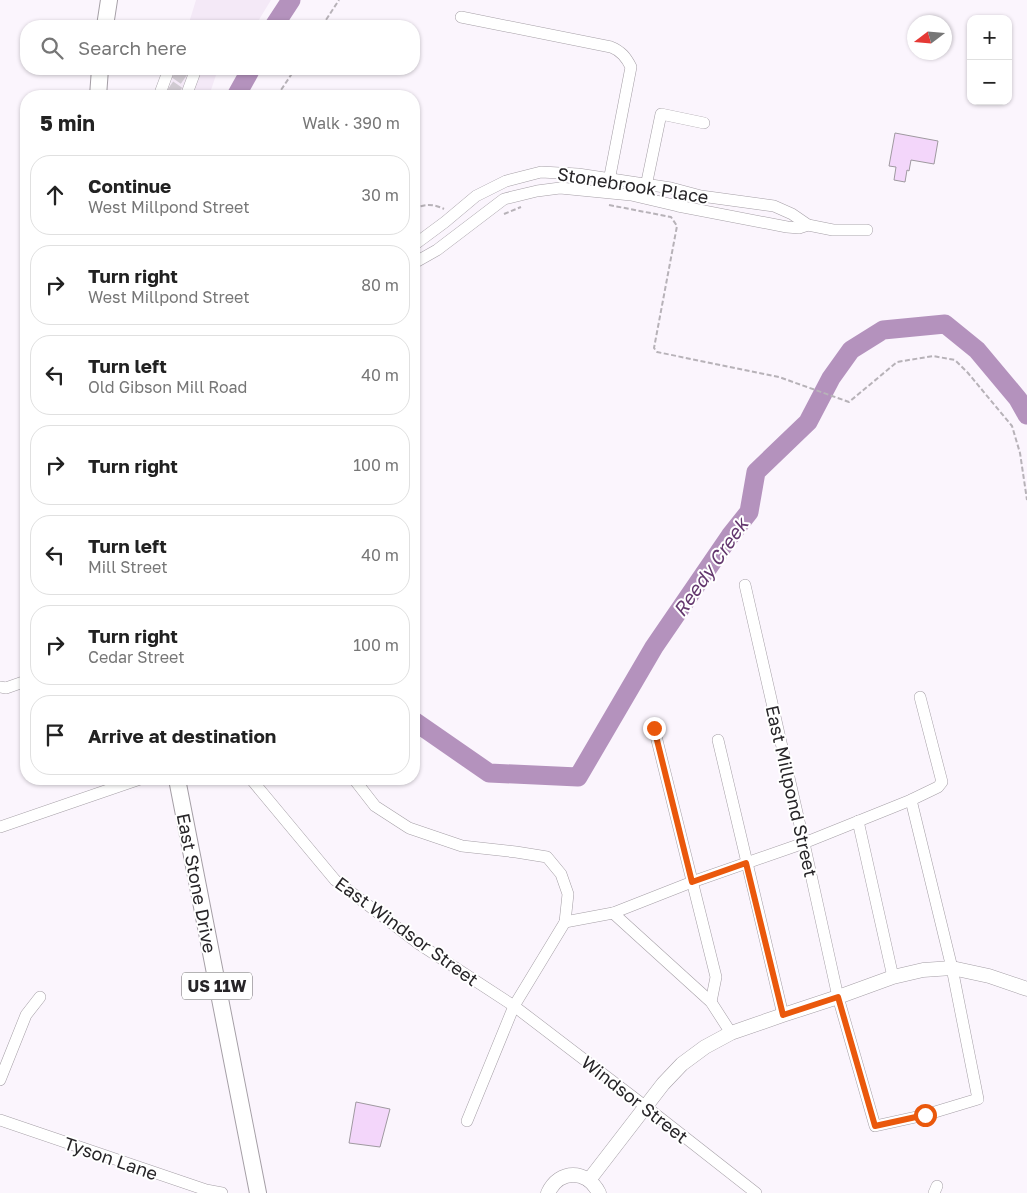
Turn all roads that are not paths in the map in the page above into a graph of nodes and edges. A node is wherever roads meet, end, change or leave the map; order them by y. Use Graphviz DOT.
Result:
graph roads {
  1 [pos="109,0"];
  2 [pos="462,17"];
  3 [pos="106,20"];
  4 [pos="100,75"];
  5 [pos="170,75"];
  6 [pos="192,75"];
  7 [pos="98,90"];
  8 [pos="163,90"];
  9 [pos="185,90"];
  10 [pos="704,123"];
  11 [pos="610,179"];
  12 [pos="646,184"];
  13 [pos="607,192"];
  14 [pos="644,198"];
  15 [pos="808,225"];
  16 [pos="867,230"];
  17 [pos="420,240"];
  18 [pos="420,260"];
  19 [pos="745,586"];
  20 [pos="20,683"];
  21 [pos="0,687"];
  22 [pos="920,697"];
  23 [pos="654,728"];
  24 [pos="718,740"];
  25 [pos="122,785"];
  26 [pos="178,785"];
  27 [pos="256,785"];
  28 [pos="359,785"];
  29 [pos="911,800"];
  30 [pos="858,821"];
  31 [pos="0,827"];
  32 [pos="804,843"];
  33 [pos="746,863"];
  34 [pos="692,882"];
  35 [pos="613,913"];
  36 [pos="565,922"];
  37 [pos="952,968"];
  38 [pos="893,977"];
  39 [pos="1027,989"];
  40 [pos="40,997"];
  41 [pos="838,997"];
  42 [pos="711,1002"];
  43 [pos="514,1006"];
  44 [pos="783,1015"];
  45 [pos="731,1034"];
  46 [pos="0,1080"];
  47 [pos="645,1106"];
  48 [pos="0,1120"];
  49 [pos="467,1121"];
  50 [pos="589,1180"];
  51 [pos="222,1193"];
  52 [pos="258,1193"];
  53 [pos="548,1193"];
  54 [pos="599,1193"];
  55 [pos="756,1193"];
  1 -- 3 [label="highway"];
  2 -- 11 [label="street"];
  4 -- 7 [label="highway"];
  5 -- 8 [label="street"];
  6 -- 9 [label="street"];
  10 -- 12 [label="street"];
  11 -- 12 [label="street, Stonebrook Place"];
  11 -- 13 [label="street"];
  11 -- 17 [label="street, Stonebrook Place"];
  12 -- 14 [label="street"];
  12 -- 15 [label="street, Stonebrook Place"];
  13 -- 14 [label="street, Stonebrook Place"];
  13 -- 18 [label="street, Stonebrook Place"];
  14 -- 15 [label="street, Stonebrook Place"];
  15 -- 16 [label="street, Stonebrook Place"];
  19 -- 32 [label="street, East Millpond Street"];
  20 -- 21 [label="street"];
  22 -- 29 [label="street"];
  23 -- 34 [label="street"];
  24 -- 33 [label="street"];
  25 -- 31 [label="street"];
  26 -- 52 [label="highway, East Stone Drive / US 11W"];
  27 -- 43 [label="street, East Windsor Street"];
  28 -- 36 [label="street"];
  29 -- 30 [label="street"];
  29 -- 37 [label="street"];
  30 -- 32 [label="street"];
  30 -- 38 [label="street"];
  32 -- 33 [label="street"];
  32 -- 41 [label="street, East Millpond Street"];
  33 -- 34 [label="street"];
  33 -- 44 [label="street"];
  34 -- 35 [label="street"];
  34 -- 42 [label="street"];
  35 -- 36 [label="street"];
  35 -- 42 [label="street"];
  36 -- 43 [label="street"];
  37 -- 38 [label="main road"];
  37 -- 39 [label="main road"];
  37 -- 41 [label="street, East Millpond Street"];
  38 -- 41 [label="main road"];
  40 -- 46 [label="street"];
  41 -- 44 [label="main road"];
  42 -- 45 [label="street"];
  43 -- 47 [label="street, Windsor Street"];
  43 -- 49 [label="street"];
  44 -- 45 [label="main road"];
  45 -- 47 [label="main road"];
  47 -- 50 [label="main road"];
  47 -- 55 [label="street, Windsor Street"];
  48 -- 51 [label="street, Tyson Lane"];
  50 -- 53 [label="main road"];
  50 -- 54 [label="main road"];
}
